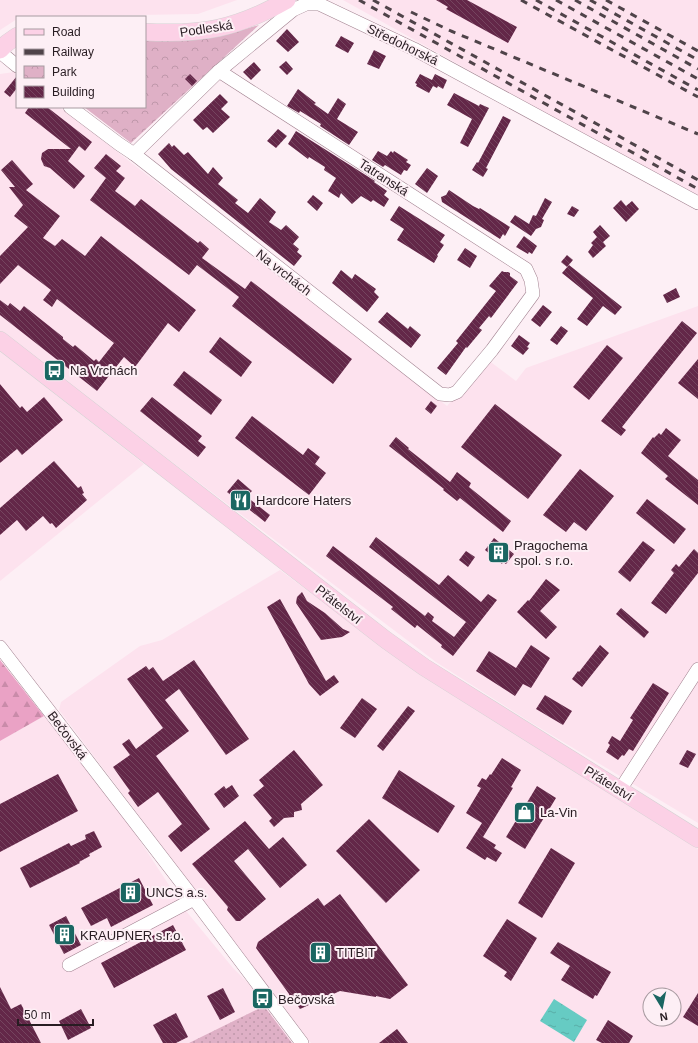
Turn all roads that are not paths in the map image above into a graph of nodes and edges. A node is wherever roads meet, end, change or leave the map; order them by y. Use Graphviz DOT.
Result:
graph roads {
  1 [pos="287,0"];
  2 [pos="146,32"];
  3 [pos="16,37"];
  4 [pos="0,51"];
  5 [pos="16,65"];
  6 [pos="219,71"];
  7 [pos="71,108"];
  8 [pos="134,154"];
  9 [pos="698,203"];
  10 [pos="532,294"];
  11 [pos="0,340"];
  12 [pos="0,647"];
  13 [pos="698,669"];
  14 [pos="620,790"];
  15 [pos="698,839"];
  16 [pos="194,899"];
  17 [pos="69,965"];
  18 [pos="302,1043"];
  1 -- 2 [label="main road, Podleská"];
  3 -- 4 [label="main road"];
  4 -- 5 [label="street"];
  6 -- 8 [label="street, Středohorská"];
  6 -- 9 [label="street, Středohorská"];
  6 -- 10 [label="street, Tatranská"];
  7 -- 8 [label="street, Na vrchách"];
  8 -- 10 [label="street, Na vrchách"];
  11 -- 14 [label="main road, Přátelství"];
  12 -- 16 [label="street, Bečovská"];
  13 -- 14 [label="street"];
  14 -- 15 [label="main road, Přátelství"];
  16 -- 17 [label="street"];
  16 -- 18 [label="street, Bečovská"];
}
